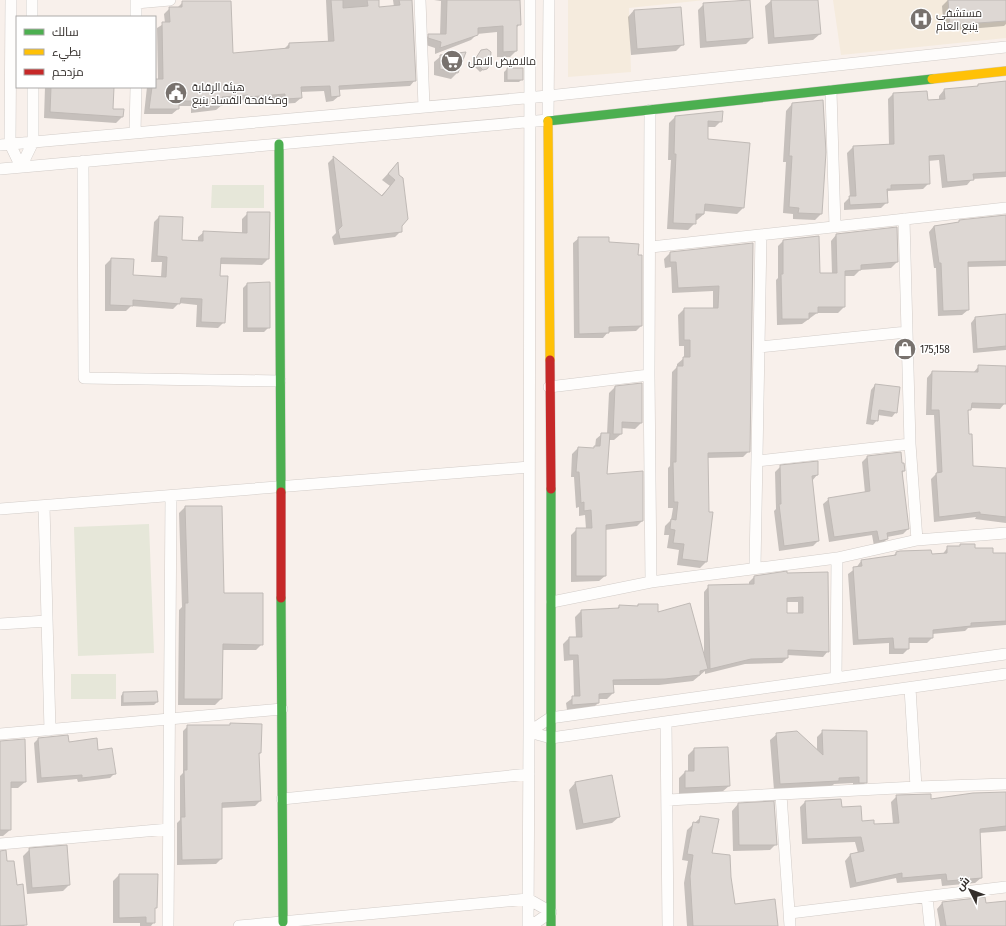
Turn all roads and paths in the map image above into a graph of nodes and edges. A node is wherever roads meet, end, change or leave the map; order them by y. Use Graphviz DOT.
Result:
graph roads {
  1 [pos="10,0"];
  2 [pos="32,0"];
  3 [pos="170,0"];
  4 [pos="420,0"];
  5 [pos="530,0"];
  6 [pos="549,0"];
  7 [pos="136,1"];
  8 [pos="32,16"];
  9 [pos="136,16"];
  10 [pos="5,17"];
  11 [pos="1006,47"];
  12 [pos="1006,71"];
  13 [pos="33,88"];
  14 [pos="136,88"];
  15 [pos="831,91"];
  16 [pos="548,96"];
  17 [pos="530,98"];
  18 [pos="424,107"];
  19 [pos="650,110"];
  20 [pos="548,120"];
  21 [pos="530,122"];
  22 [pos="135,133"];
  23 [pos="33,142"];
  24 [pos="279,144"];
  25 [pos="5,145"];
  26 [pos="83,161"];
  27 [pos="21,167"];
  28 [pos="0,169"];
  29 [pos="1006,208"];
  30 [pos="904,219"];
  31 [pos="835,227"];
  32 [pos="761,235"];
  33 [pos="651,247"];
  34 [pos="907,332"];
  35 [pos="759,347"];
  36 [pos="649,375"];
  37 [pos="280,381"];
  38 [pos="549,387"];
  39 [pos="910,444"];
  40 [pos="757,461"];
  41 [pos="529,467"];
  42 [pos="281,487"];
  43 [pos="171,496"];
  44 [pos="44,506"];
  45 [pos="0,510"];
  46 [pos="1006,533"];
  47 [pos="917,540"];
  48 [pos="837,558"];
  49 [pos="755,567"];
  50 [pos="651,582"];
  51 [pos="552,602"];
  52 [pos="47,621"];
  53 [pos="0,624"];
  54 [pos="1006,654"];
  55 [pos="1006,674"];
  56 [pos="836,678"];
  57 [pos="910,688"];
  58 [pos="282,709"];
  59 [pos="550,718"];
  60 [pos="169,719"];
  61 [pos="666,722"];
  62 [pos="50,730"];
  63 [pos="529,732"];
  64 [pos="0,734"];
  65 [pos="551,738"];
  66 [pos="529,774"];
  67 [pos="1006,784"];
  68 [pos="916,786"];
  69 [pos="781,795"];
  70 [pos="282,799"];
  71 [pos="668,800"];
  72 [pos="169,829"];
  73 [pos="0,844"];
  74 [pos="1006,887"];
  75 [pos="927,897"];
  76 [pos="528,899"];
  77 [pos="551,912"];
  78 [pos="790,913"];
  79 [pos="283,922"];
  80 [pos="168,926"];
  81 [pos="239,926"];
  82 [pos="529,926"];
  83 [pos="551,926"];
  84 [pos="668,926"];
  85 [pos="790,926"];
  86 [pos="930,926"];
  1 -- 10 [label="street"];
  2 -- 8 [label="street"];
  3 -- 7 [label="street"];
  4 -- 18 [label="street"];
  5 -- 17 [label="street"];
  6 -- 16 [label="street"];
  7 -- 9 [label="street"];
  10 -- 25 [label="street"];
  11 -- 16 [label="street"];
  12 -- 15 [label="street"];
  13 -- 23 [label="street"];
  14 -- 22 [label="street"];
  15 -- 19 [label="street"];
  15 -- 31 [label="street"];
  16 -- 17 [label="street"];
  16 -- 20 [label="street"];
  17 -- 18 [label="street"];
  17 -- 21 [label="street"];
  18 -- 22 [label="street"];
  19 -- 20 [label="street"];
  19 -- 33 [label="street"];
  20 -- 21 [label="street"];
  20 -- 38 [label="street"];
  21 -- 24 [label="street"];
  21 -- 41 [label="street"];
  22 -- 23 [label="street"];
  23 -- 25 [label="street"];
  23 -- 27 [label="street"];
  24 -- 26 [label="street"];
  24 -- 37 [label="street"];
  25 -- 27 [label="street"];
  26 -- 27 [label="street"];
  26 -- 37 [label="street"];
  27 -- 28 [label="street"];
  29 -- 30 [label="street"];
  30 -- 31 [label="street"];
  30 -- 34 [label="street"];
  31 -- 32 [label="street"];
  32 -- 33 [label="street"];
  32 -- 35 [label="street"];
  33 -- 36 [label="street"];
  34 -- 35 [label="street"];
  34 -- 39 [label="street"];
  35 -- 40 [label="street"];
  36 -- 38 [label="street"];
  36 -- 50 [label="street"];
  37 -- 42 [label="street"];
  38 -- 51 [label="street"];
  39 -- 40 [label="street"];
  39 -- 47 [label="street"];
  40 -- 49 [label="street"];
  41 -- 42 [label="street"];
  41 -- 63 [label="street"];
  42 -- 43 [label="street"];
  42 -- 58 [label="street"];
  43 -- 44 [label="street"];
  43 -- 60 [label="street"];
  44 -- 45 [label="street"];
  44 -- 52 [label="street"];
  46 -- 47 [label="street"];
  47 -- 48 [label="street"];
  48 -- 49 [label="street"];
  48 -- 56 [label="street"];
  49 -- 50 [label="street"];
  50 -- 51 [label="street"];
  51 -- 59 [label="street"];
  52 -- 53 [label="street"];
  52 -- 62 [label="street"];
  54 -- 56 [label="street"];
  55 -- 57 [label="street"];
  56 -- 59 [label="street"];
  57 -- 61 [label="street"];
  57 -- 68 [label="street"];
  58 -- 60 [label="street"];
  58 -- 70 [label="street"];
  59 -- 63 [label="street"];
  59 -- 65 [label="street"];
  60 -- 62 [label="street"];
  60 -- 72 [label="street"];
  61 -- 65 [label="street"];
  61 -- 71 [label="street"];
  62 -- 64 [label="street"];
  63 -- 65 [label="street"];
  63 -- 66 [label="street"];
  65 -- 77 [label="street"];
  66 -- 70 [label="street"];
  66 -- 76 [label="street"];
  67 -- 68 [label="street"];
  68 -- 69 [label="street"];
  69 -- 71 [label="street"];
  69 -- 78 [label="street"];
  70 -- 79 [label="street"];
  71 -- 84 [label="street"];
  72 -- 73 [label="street"];
  72 -- 80 [label="street"];
  74 -- 75 [label="street"];
  75 -- 78 [label="street"];
  75 -- 86 [label="street"];
  76 -- 77 [label="street"];
  76 -- 79 [label="street"];
  76 -- 82 [label="street"];
  77 -- 82 [label="street"];
  77 -- 83 [label="street"];
  78 -- 85 [label="street"];
  79 -- 81 [label="street"];
}
